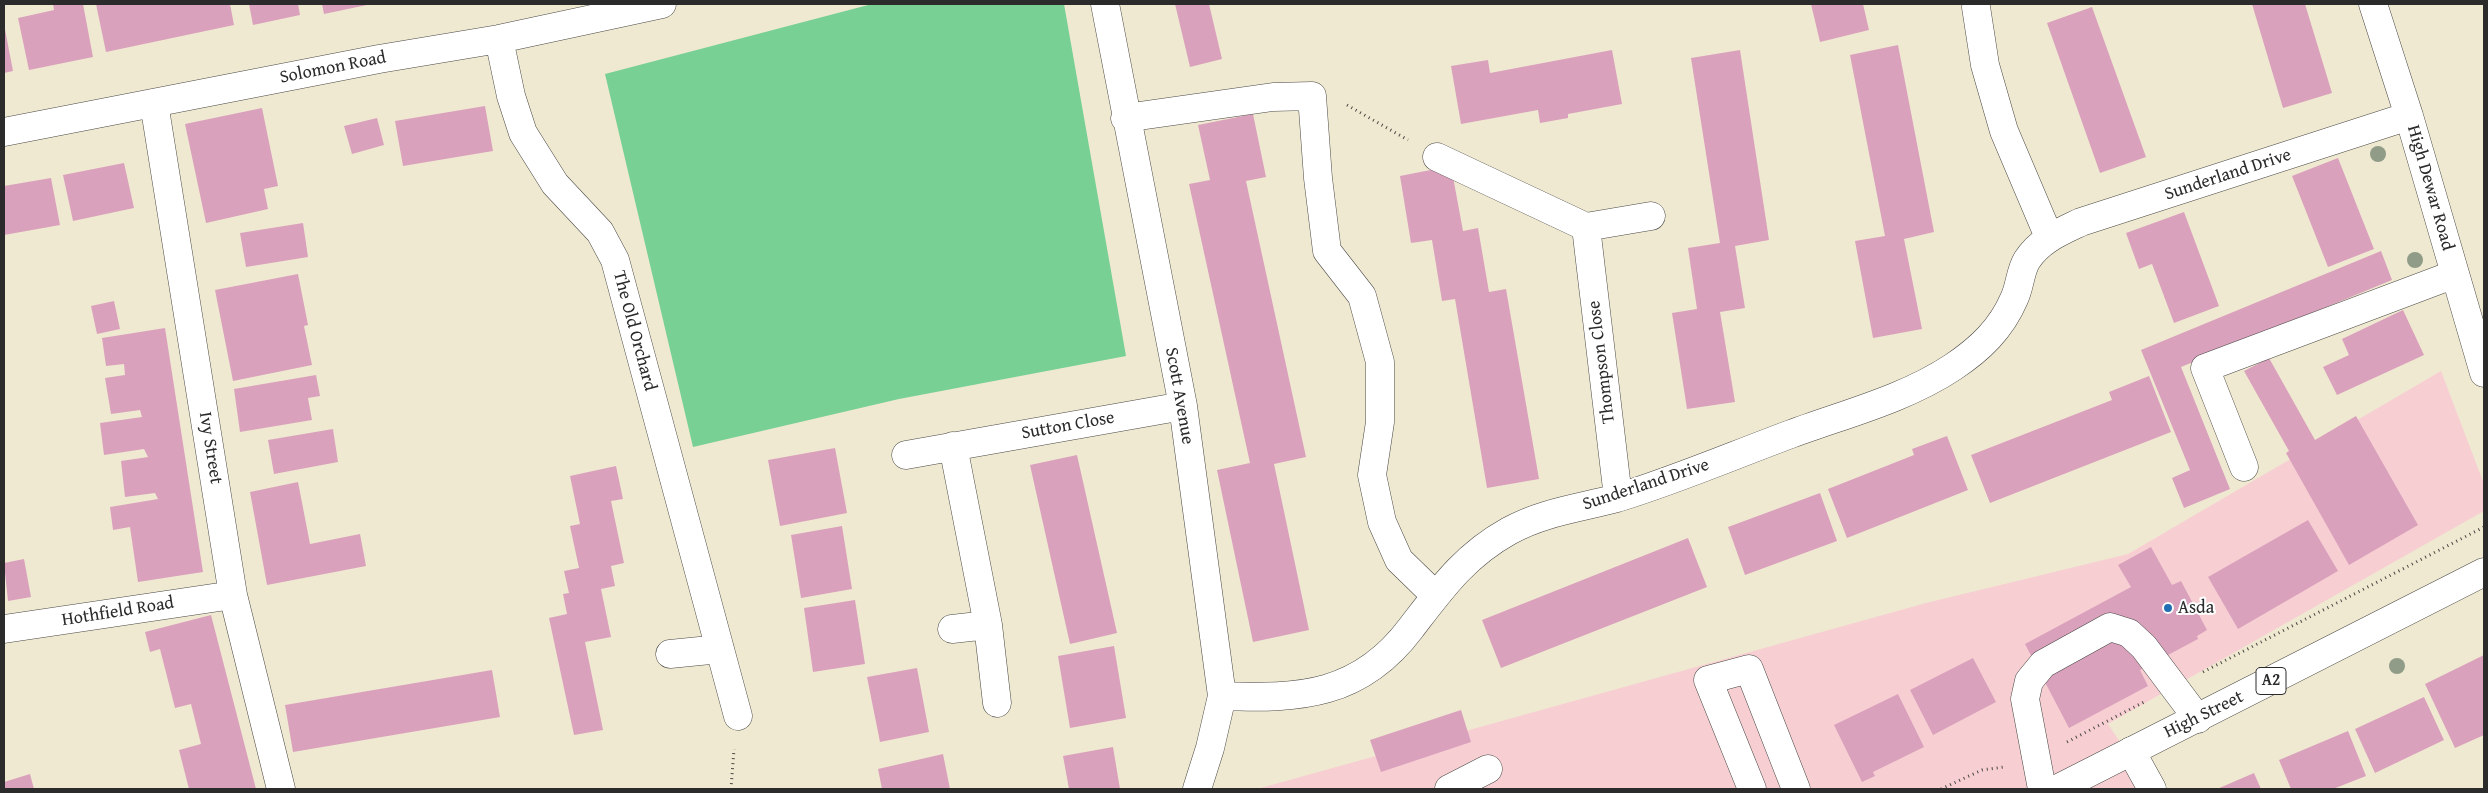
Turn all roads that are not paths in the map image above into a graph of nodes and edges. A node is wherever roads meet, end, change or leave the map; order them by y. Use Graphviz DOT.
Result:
graph roads {
  1 [pos="662,4"];
  2 [pos="1105,4"];
  3 [pos="2373,4"];
  4 [pos="1976,7"];
  5 [pos="499,39"];
  6 [pos="154,103"];
  7 [pos="2410,116"];
  8 [pos="1125,118"];
  9 [pos="4,132"];
  10 [pos="1437,157"];
  11 [pos="1651,216"];
  12 [pos="1586,227"];
  13 [pos="2049,237"];
  14 [pos="2455,274"];
  15 [pos="2484,373"];
  16 [pos="1183,406"];
  17 [pos="953,446"];
  18 [pos="906,455"];
  19 [pos="2244,467"];
  20 [pos="1618,497"];
  21 [pos="2484,572"];
  22 [pos="233,595"];
  23 [pos="1435,595"];
  24 [pos="988,624"];
  25 [pos="4,629"];
  26 [pos="952,629"];
  27 [pos="720,648"];
  28 [pos="670,654"];
  29 [pos="1222,696"];
  30 [pos="997,703"];
  31 [pos="738,716"];
  32 [pos="2198,719"];
  33 [pos="2131,751"];
  34 [pos="1488,769"];
  35 [pos="281,789"];
  36 [pos="1197,789"];
  37 [pos="1449,789"];
  38 [pos="1752,789"];
  39 [pos="1796,789"];
  40 [pos="2042,789"];
  41 [pos="2057,789"];
  42 [pos="2152,789"];
  1 -- 5 [label="street, Solomon Road"];
  2 -- 8 [label="street, Scott Avenue"];
  3 -- 7 [label="street, High Dewar Road"];
  4 -- 13 [label="street"];
  5 -- 6 [label="street, Solomon Road"];
  5 -- 27 [label="street, The Old Orchard"];
  6 -- 9 [label="street, Solomon Road"];
  6 -- 22 [label="street, Ivy Street"];
  7 -- 13 [label="street, Sunderland Drive"];
  7 -- 14 [label="street, High Dewar Road"];
  8 -- 16 [label="street, Scott Avenue"];
  8 -- 23 [label="street"];
  10 -- 12 [label="street"];
  11 -- 12 [label="street"];
  12 -- 20 [label="street, Thompson Close"];
  13 -- 20 [label="street, Sunderland Drive"];
  14 -- 15 [label="street, High Dewar Road"];
  14 -- 19 [label="street"];
  16 -- 17 [label="street, Sutton Close"];
  16 -- 29 [label="street, Scott Avenue"];
  17 -- 18 [label="street, Sutton Close"];
  17 -- 24 [label="street"];
  20 -- 23 [label="street, Sunderland Drive"];
  21 -- 32 [label="street, High Street / A2"];
  22 -- 25 [label="street, Hothfield Road"];
  22 -- 35 [label="street, Ivy Street"];
  23 -- 29 [label="street, Sunderland Drive"];
  24 -- 26 [label="street"];
  24 -- 30 [label="street"];
  27 -- 28 [label="street"];
  27 -- 31 [label="street, The Old Orchard"];
  29 -- 36 [label="street, Scott Avenue"];
  32 -- 33 [label="street, High Street / A2"];
  32 -- 40 [label="street"];
  33 -- 41 [label="street, High Street / A2"];
  33 -- 42 [label="street"];
  34 -- 37 [label="street"];
  38 -- 39 [label="street"];
}
